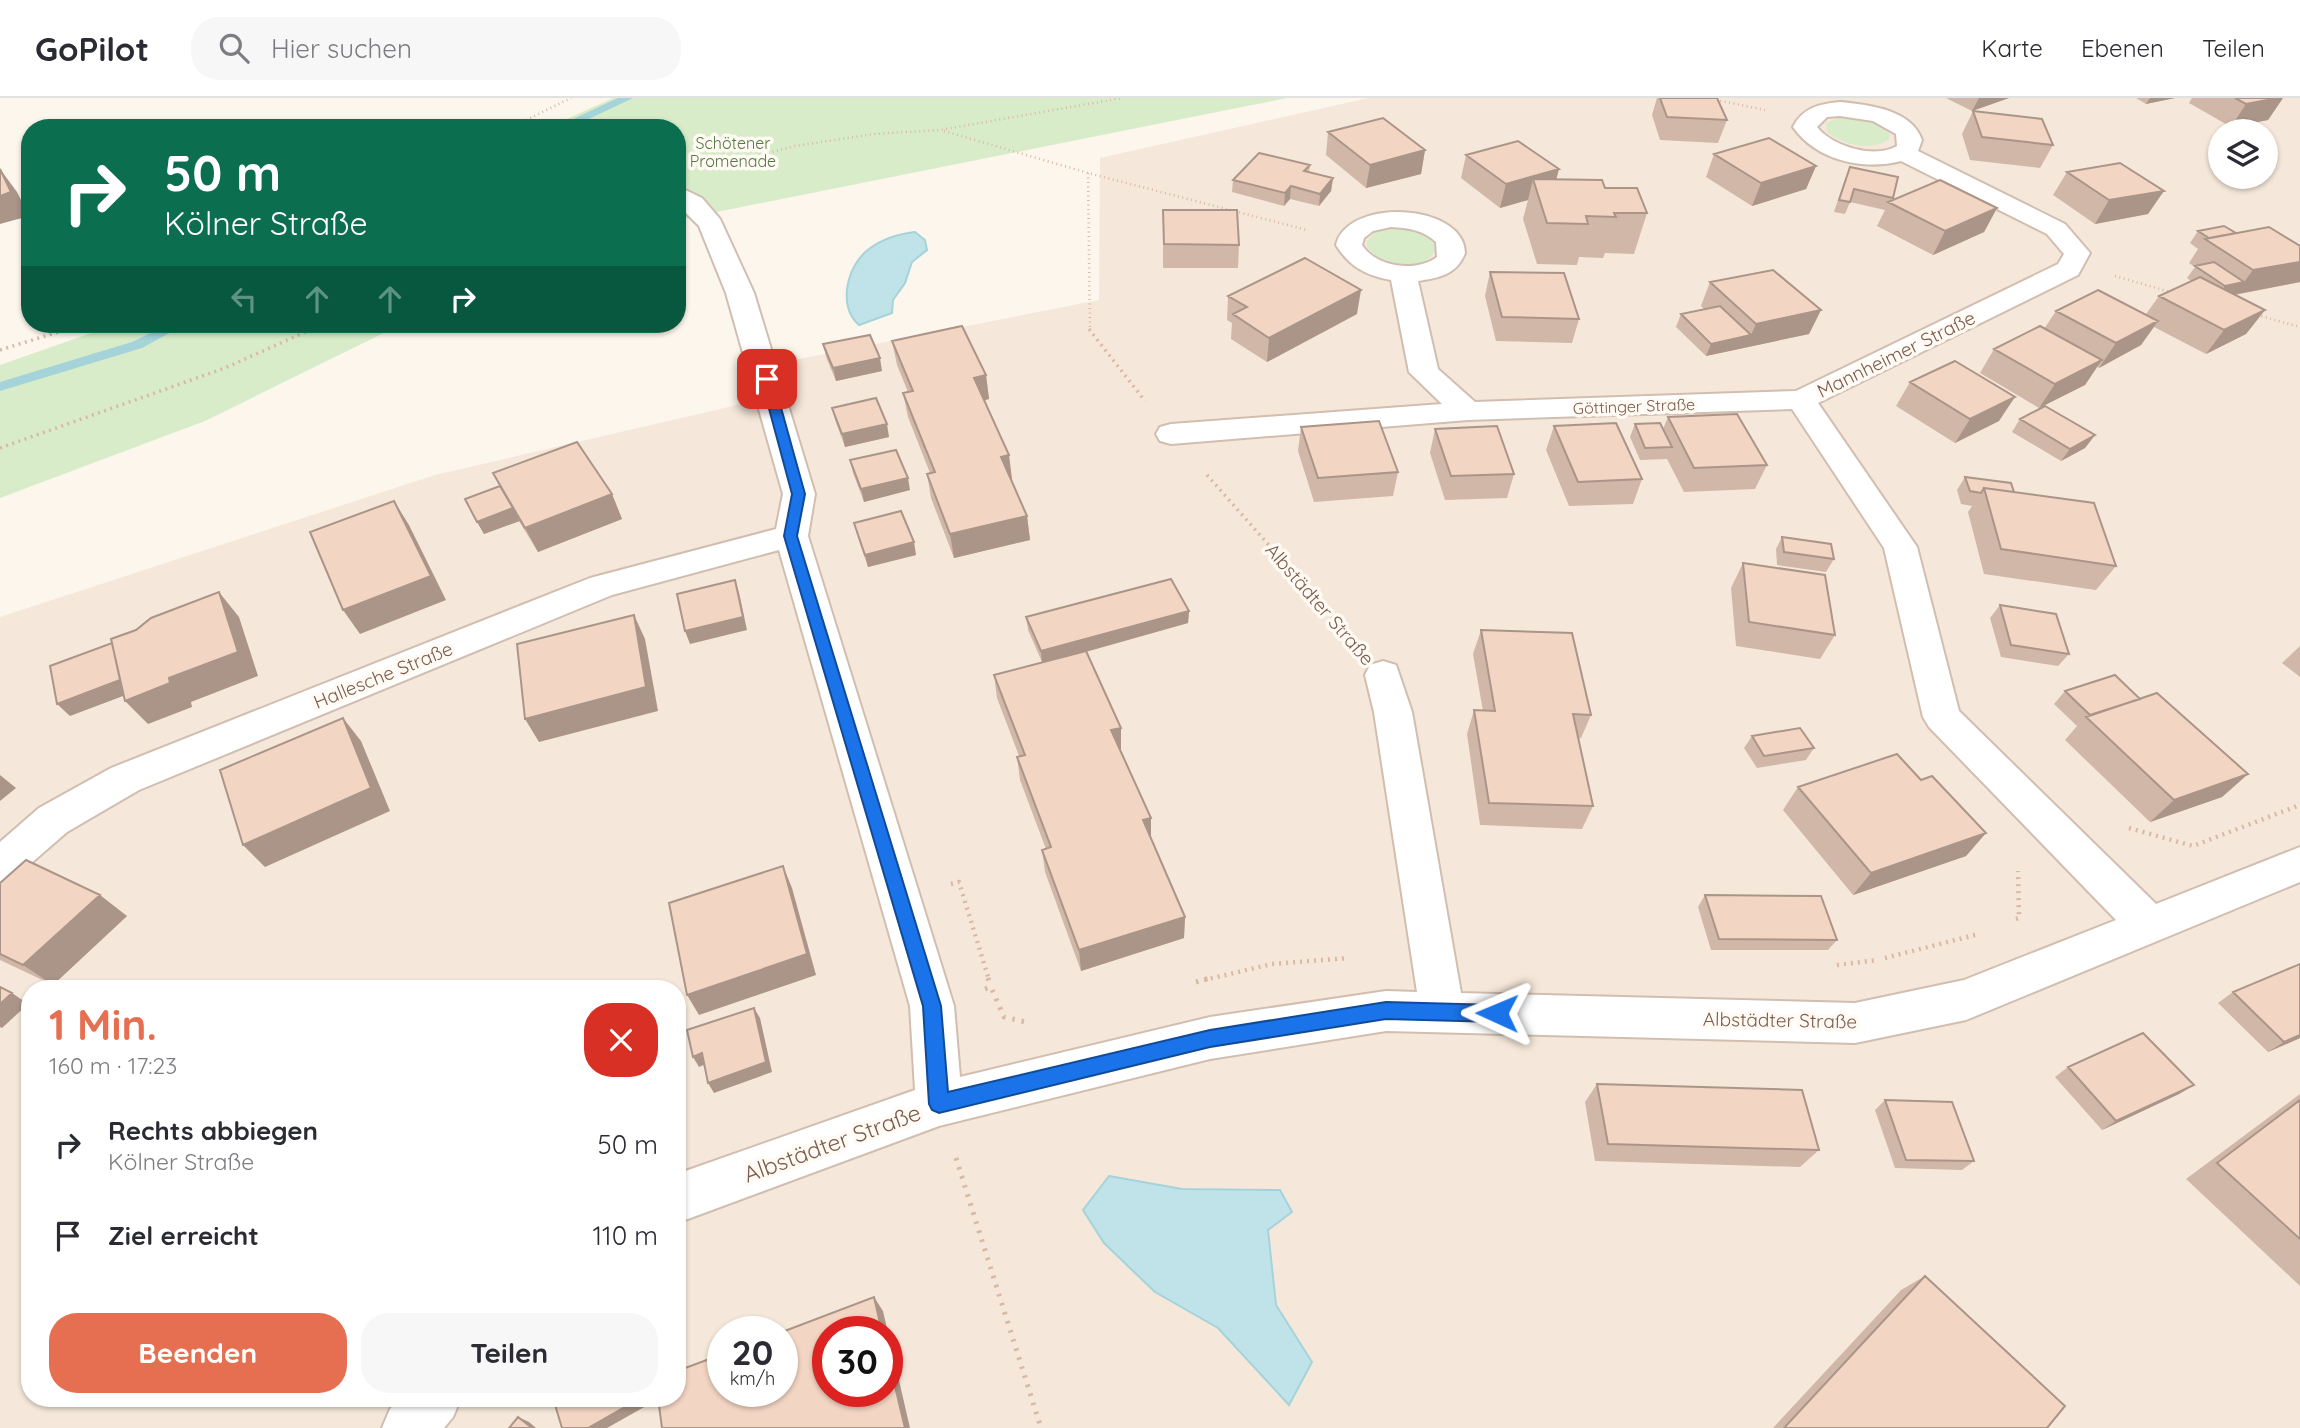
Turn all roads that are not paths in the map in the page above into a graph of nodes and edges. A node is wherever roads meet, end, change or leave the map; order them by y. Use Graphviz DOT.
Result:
graph roads {
  1 [pos="1903,153"];
  2 [pos="686,199"];
  3 [pos="1403,275"];
  4 [pos="1801,400"];
  5 [pos="1468,411"];
  6 [pos="1171,434"];
  7 [pos="791,536"];
  8 [pos="1383,675"];
  9 [pos="2300,864"];
  10 [pos="0,866"];
  11 [pos="2148,924"];
  12 [pos="1442,1012"];
  13 [pos="939,1104"];
  14 [pos="686,1196"];
  15 [pos="427,1407"];
  16 [pos="410,1428"];
  1 -- 1 [label="street"];
  1 -- 4 [label="street, Mannheimer Straße"];
  2 -- 7 [label="street"];
  3 -- 3 [label="street"];
  3 -- 5 [label="street"];
  4 -- 5 [label="street, Göttinger Straße"];
  4 -- 11 [label="street, Mannheimer Straße"];
  5 -- 6 [label="street, Göttinger Straße"];
  7 -- 10 [label="street, Hallesche Straße"];
  7 -- 13 [label="street"];
  8 -- 12 [label="street, Albstädter Straße"];
  9 -- 11 [label="street, Albstädter Straße"];
  11 -- 12 [label="street, Albstädter Straße"];
  12 -- 13 [label="street, Albstädter Straße"];
  13 -- 14 [label="street, Albstädter Straße"];
  15 -- 16 [label="street"];
}
